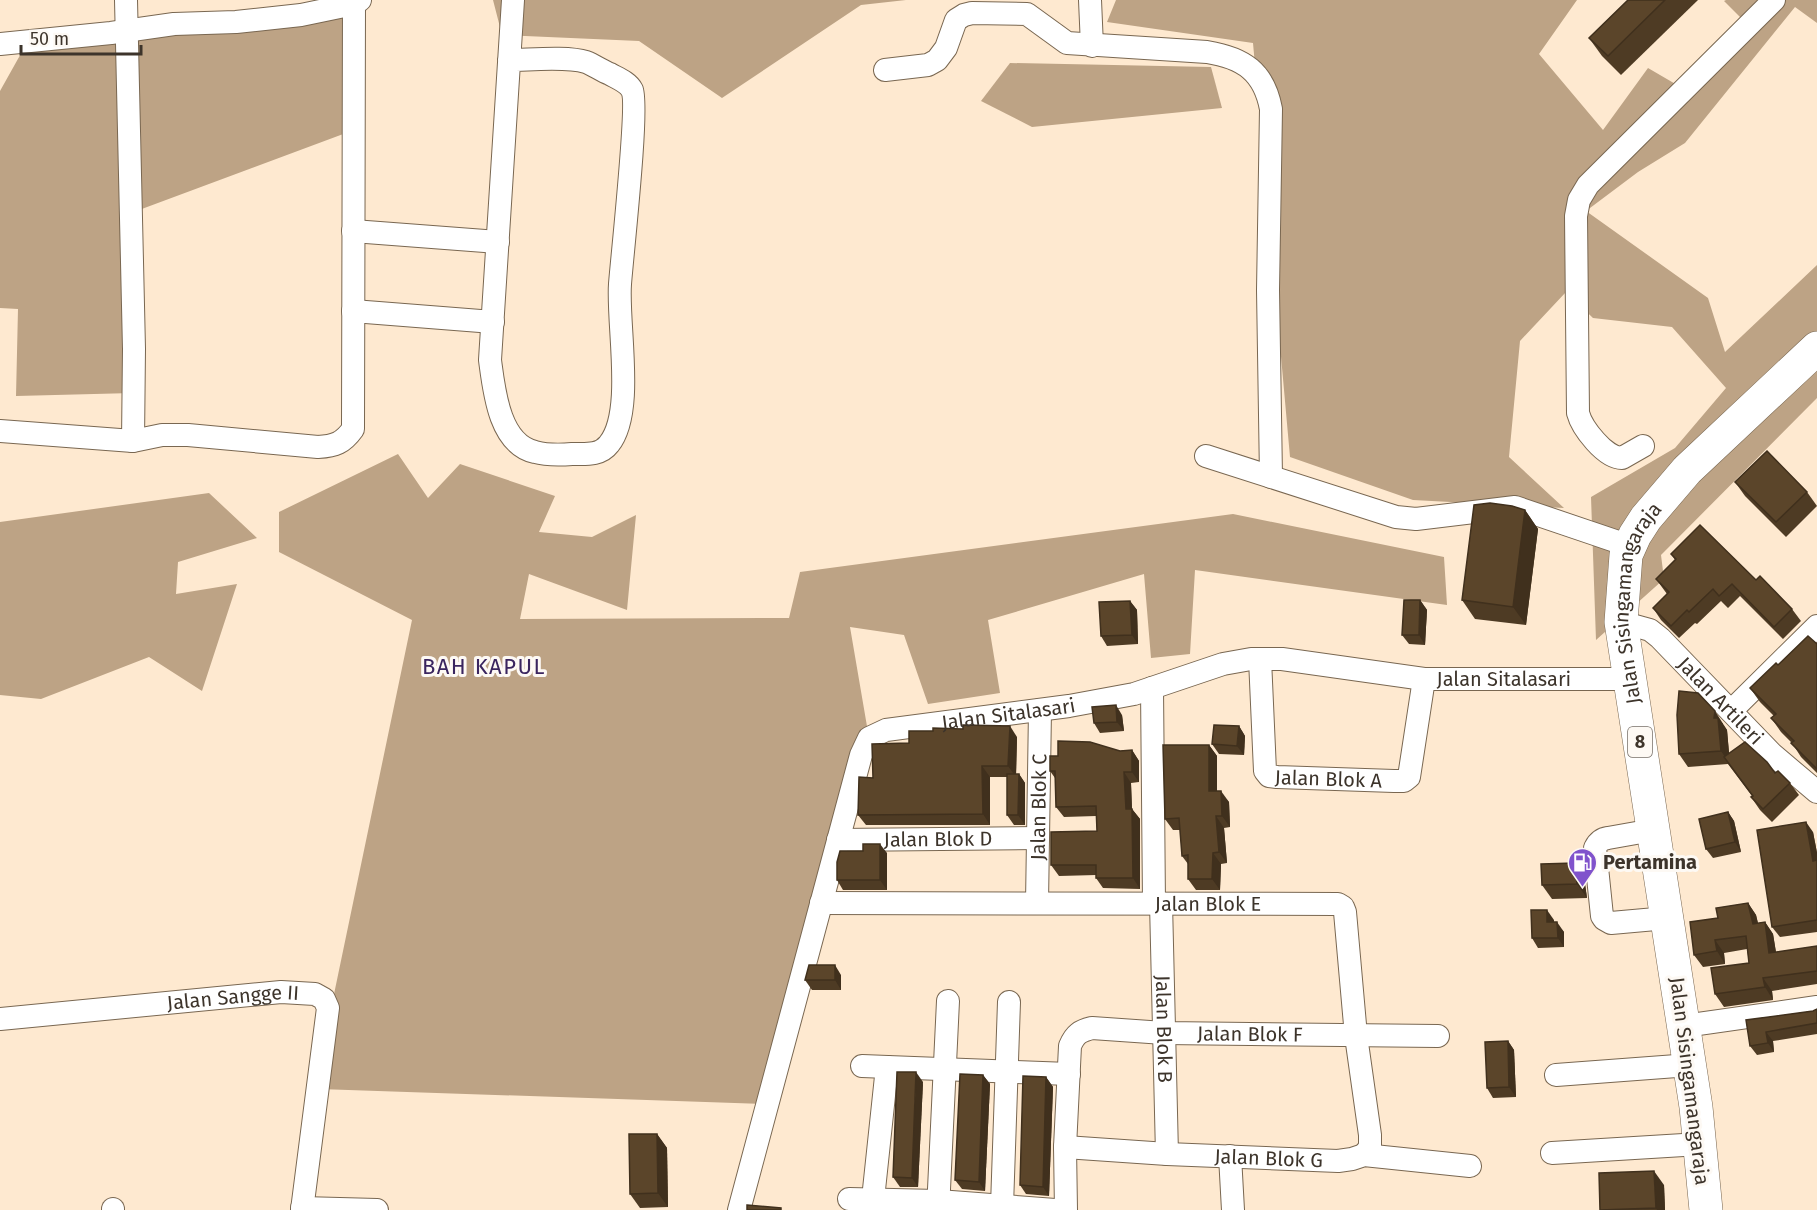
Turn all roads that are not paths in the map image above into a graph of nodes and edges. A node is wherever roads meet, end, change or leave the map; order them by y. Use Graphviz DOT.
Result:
graph roads {
  1 [pos="126,0"];
  2 [pos="513,0"];
  3 [pos="1090,0"];
  4 [pos="1774,0"];
  5 [pos="357,2"];
  6 [pos="300,8"];
  7 [pos="127,31"];
  8 [pos="0,44"];
  9 [pos="1092,46"];
  10 [pos="509,60"];
  11 [pos="885,70"];
  12 [pos="353,231"];
  13 [pos="498,242"];
  14 [pos="353,311"];
  15 [pos="493,322"];
  16 [pos="1817,348"];
  17 [pos="0,431"];
  18 [pos="133,441"];
  19 [pos="1643,446"];
  20 [pos="1206,456"];
  21 [pos="1271,477"];
  22 [pos="1630,546"];
  23 [pos="1620,622"];
  24 [pos="1817,626"];
  25 [pos="1260,659"];
  26 [pos="1424,679"];
  27 [pos="1631,679"];
  28 [pos="1152,688"];
  29 [pos="1040,710"];
  30 [pos="1731,711"];
  31 [pos="1817,792"];
  32 [pos="1653,830"];
  33 [pos="1038,838"];
  34 [pos="838,840"];
  35 [pos="821,903"];
  36 [pos="1038,903"];
  37 [pos="1157,903"];
  38 [pos="1667,918"];
  39 [pos="948,1001"];
  40 [pos="1009,1002"];
  41 [pos="1817,1007"];
  42 [pos="0,1019"];
  43 [pos="1684,1026"];
  44 [pos="1164,1033"];
  45 [pos="1356,1036"];
  46 [pos="1438,1036"];
  47 [pos="1690,1065"];
  48 [pos="862,1066"];
  49 [pos="887,1067"];
  50 [pos="946,1069"];
  51 [pos="1008,1070"];
  52 [pos="1069,1074"];
  53 [pos="1556,1075"];
  54 [pos="1700,1144"];
  55 [pos="1065,1147"];
  56 [pos="1552,1153"];
  57 [pos="1167,1154"];
  58 [pos="1364,1155"];
  59 [pos="1230,1156"];
  60 [pos="1470,1166"];
  61 [pos="849,1199"];
  62 [pos="873,1199"];
  63 [pos="938,1206"];
  64 [pos="1002,1206"];
  65 [pos="302,1209"];
  66 [pos="377,1210"];
  67 [pos="739,1210"];
  68 [pos="1055,1210"];
  69 [pos="1066,1210"];
  70 [pos="1233,1210"];
  71 [pos="1706,1210"];
  1 -- 7 [label="street"];
  2 -- 10 [label="street"];
  3 -- 9 [label="street"];
  4 -- 19 [label="street"];
  5 -- 6 [label="street"];
  5 -- 12 [label="street"];
  6 -- 7 [label="street"];
  7 -- 8 [label="street"];
  7 -- 18 [label="street"];
  9 -- 11 [label="street"];
  9 -- 21 [label="street"];
  10 -- 13 [label="street"];
  10 -- 15 [label="street"];
  12 -- 13 [label="street"];
  12 -- 14 [label="street"];
  13 -- 15 [label="street"];
  14 -- 15 [label="street"];
  14 -- 18 [label="street"];
  16 -- 22 [label="highway, Jalan Sisingamangaraja / 8"];
  17 -- 18 [label="street"];
  20 -- 21 [label="street"];
  21 -- 22 [label="street"];
  22 -- 23 [label="highway, Jalan Sisingamangaraja / 8"];
  23 -- 27 [label="highway, Jalan Sisingamangaraja / 8"];
  23 -- 30 [label="street, Jalan Artileri"];
  24 -- 30 [label="street"];
  25 -- 26 [label="street, Jalan Sitalasari"];
  25 -- 26 [label="street, Jalan Blok A"];
  25 -- 28 [label="street, Jalan Sitalasari"];
  26 -- 27 [label="street, Jalan Sitalasari"];
  27 -- 32 [label="highway, Jalan Sisingamangaraja / 8"];
  28 -- 29 [label="street, Jalan Sitalasari"];
  28 -- 37 [label="street, Jalan Blok B"];
  29 -- 33 [label="street, Jalan Blok C"];
  29 -- 34 [label="street, Jalan Sitalasari"];
  30 -- 31 [label="street, Jalan Artileri"];
  32 -- 38 [label="highway, Jalan Sisingamangaraja / 8"];
  32 -- 38 [label="street"];
  33 -- 34 [label="street, Jalan Blok D"];
  33 -- 36 [label="street, Jalan Blok C"];
  34 -- 35 [label="street, Jalan Sitalasari"];
  35 -- 36 [label="street, Jalan Blok E"];
  35 -- 67 [label="street, Jalan Sitalasari"];
  36 -- 37 [label="street, Jalan Blok E"];
  37 -- 44 [label="street, Jalan Blok B"];
  37 -- 45 [label="street, Jalan Blok E"];
  38 -- 43 [label="highway, Jalan Sisingamangaraja / 8"];
  39 -- 50 [label="street"];
  40 -- 51 [label="street"];
  41 -- 43 [label="street"];
  42 -- 65 [label="street, Jalan Sangge II"];
  43 -- 47 [label="highway, Jalan Sisingamangaraja / 8"];
  44 -- 45 [label="street, Jalan Blok F"];
  44 -- 52 [label="street, Jalan Blok F"];
  44 -- 57 [label="street, Jalan Blok B"];
  45 -- 46 [label="street, Jalan Blok F"];
  45 -- 58 [label="street, Jalan Blok E"];
  47 -- 53 [label="street"];
  47 -- 54 [label="highway, Jalan Sisingamangaraja / 8"];
  48 -- 49 [label="street"];
  49 -- 50 [label="street"];
  49 -- 62 [label="street"];
  50 -- 51 [label="street"];
  50 -- 63 [label="street"];
  51 -- 52 [label="street"];
  51 -- 64 [label="street"];
  52 -- 55 [label="street"];
  54 -- 56 [label="street"];
  54 -- 71 [label="highway, Jalan Sisingamangaraja / 8"];
  55 -- 57 [label="street, Jalan Blok G"];
  55 -- 69 [label="street"];
  57 -- 59 [label="street, Jalan Blok G"];
  58 -- 59 [label="street, Jalan Blok G"];
  58 -- 60 [label="street, Jalan Blok G"];
  59 -- 70 [label="street"];
  61 -- 62 [label="street"];
  62 -- 63 [label="street"];
  63 -- 64 [label="street"];
  64 -- 68 [label="street"];
  65 -- 66 [label="street"];
}
